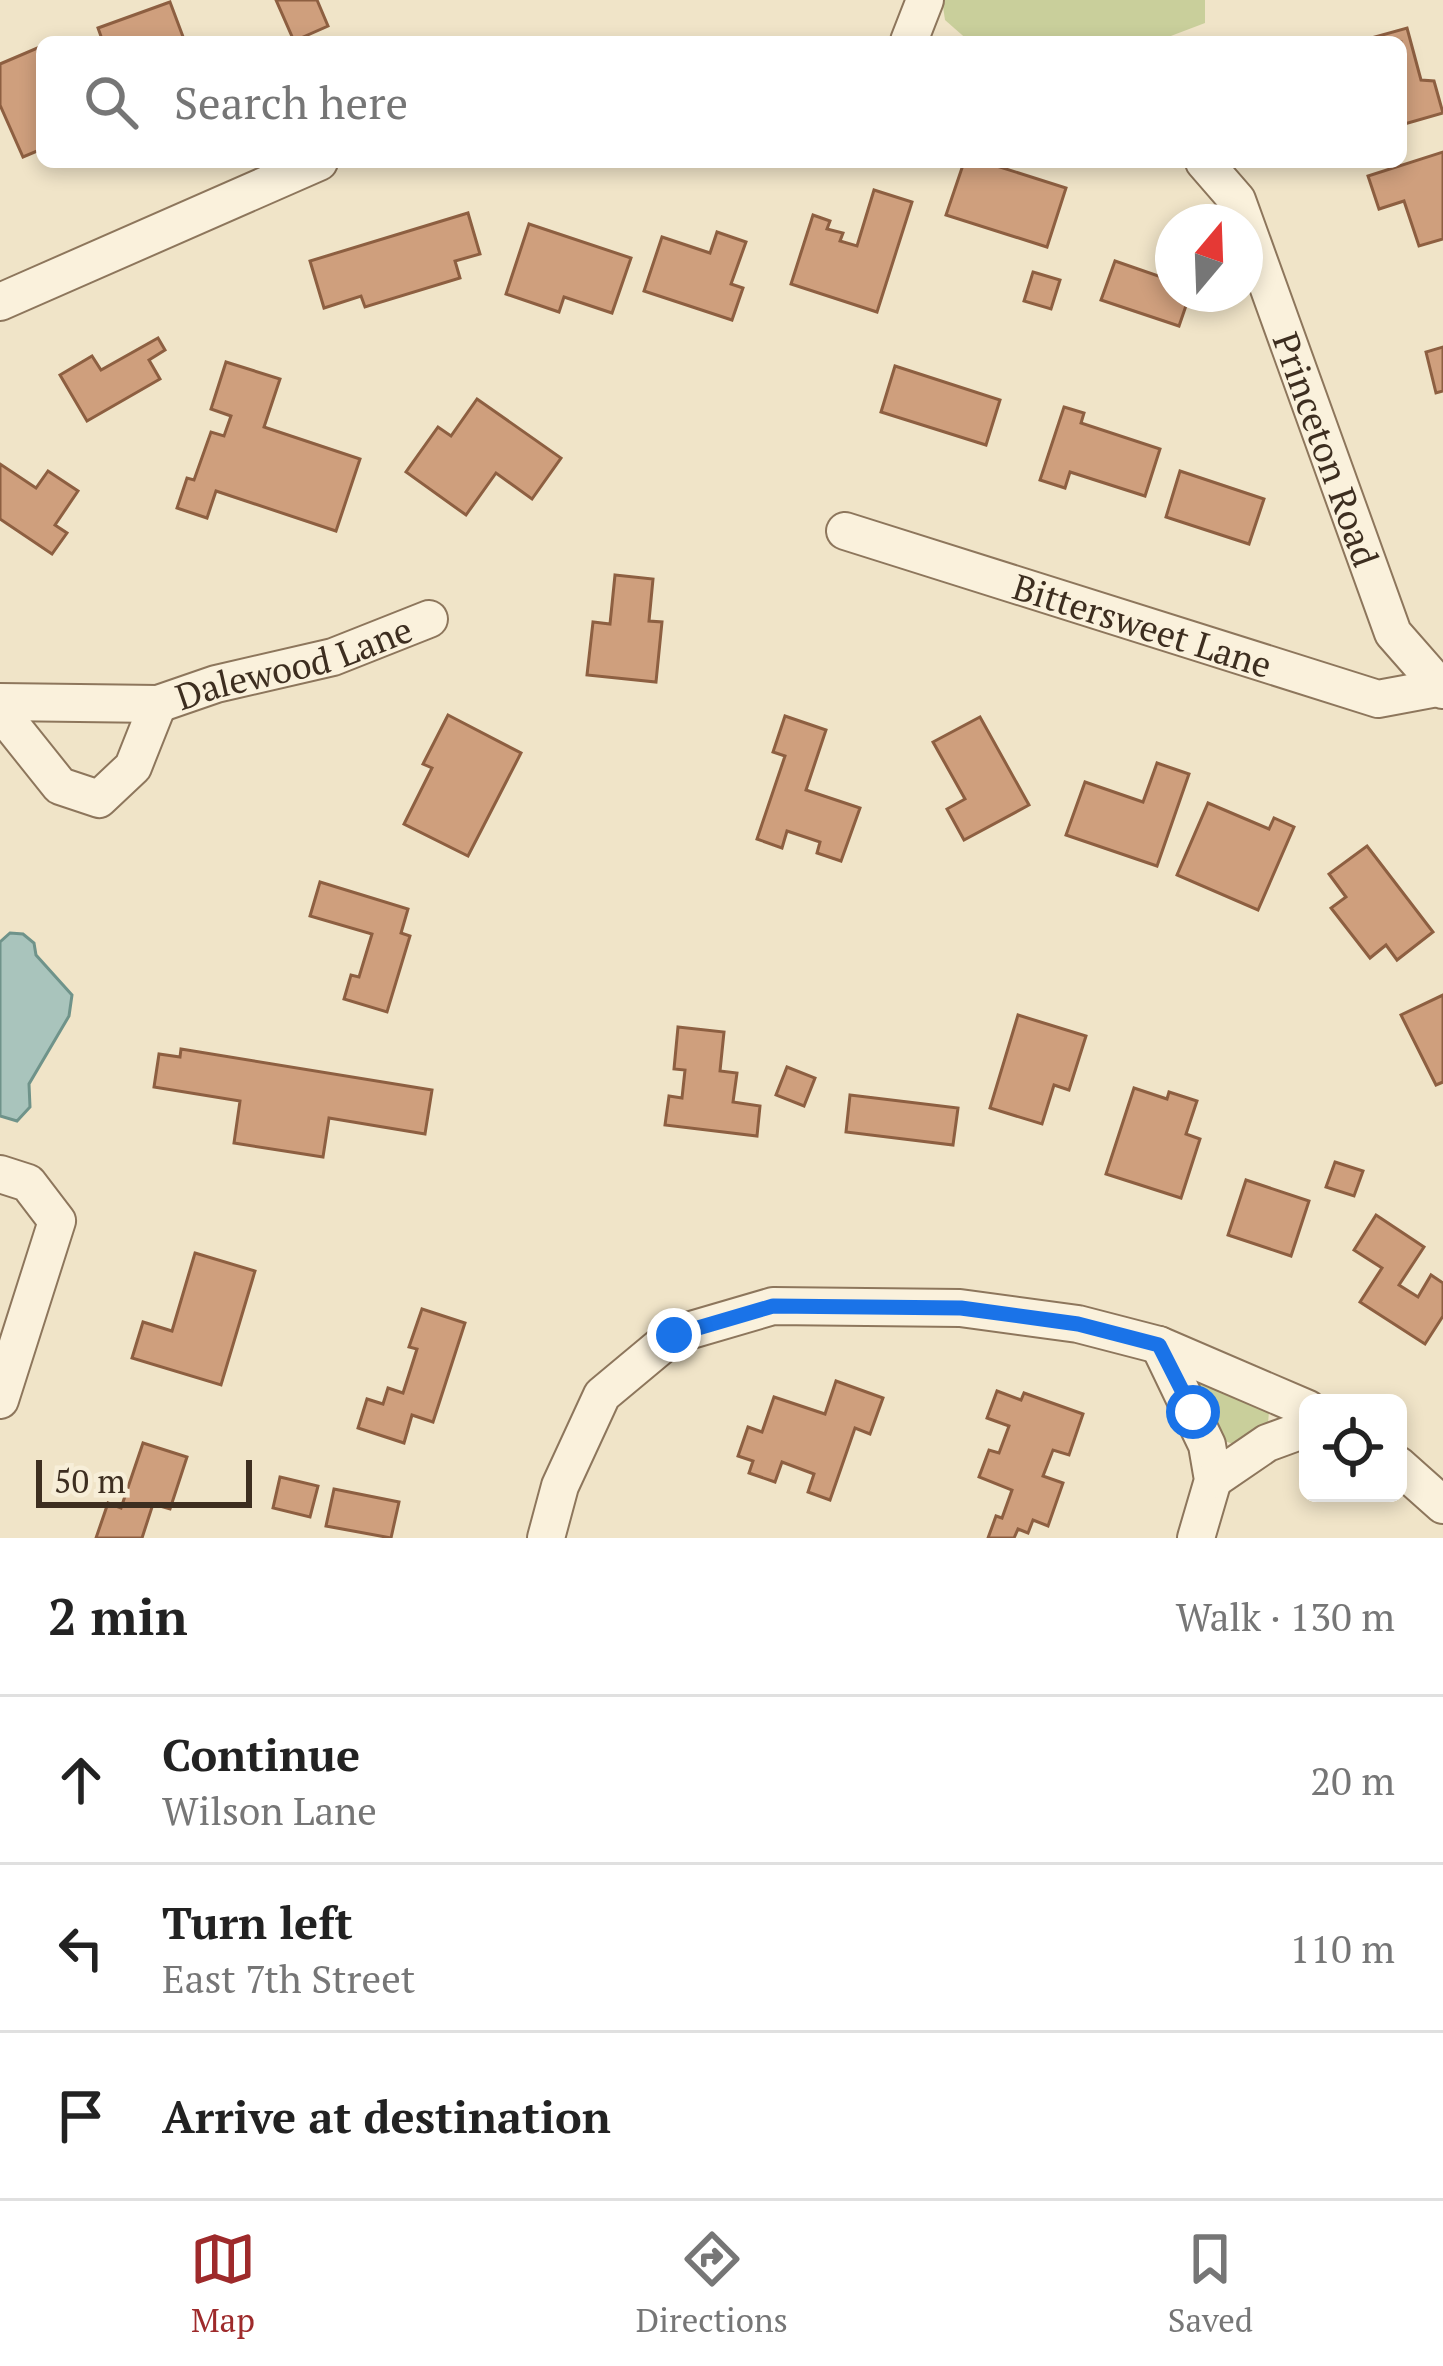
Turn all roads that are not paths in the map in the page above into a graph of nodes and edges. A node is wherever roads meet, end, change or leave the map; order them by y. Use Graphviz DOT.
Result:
graph roads {
  1 [pos="926,0"];
  2 [pos="910,36"];
  3 [pos="305,168"];
  4 [pos="1209,168"];
  5 [pos="0,302"];
  6 [pos="845,531"];
  7 [pos="429,619"];
  8 [pos="1442,688"];
  9 [pos="158,704"];
  10 [pos="0,707"];
  11 [pos="14,1178"];
  12 [pos="1159,1345"];
  13 [pos="0,1400"];
  14 [pos="1299,1405"];
  15 [pos="1299,1431"];
  16 [pos="1407,1473"];
  17 [pos="1213,1480"];
  18 [pos="1443,1505"];
  19 [pos="546,1538"];
  20 [pos="1196,1538"];
  1 -- 2 [label="street"];
  3 -- 5 [label="street"];
  4 -- 8 [label="street, Princeton Road"];
  6 -- 8 [label="street, Bittersweet Lane"];
  7 -- 9 [label="street, Dalewood Lane"];
  9 -- 10 [label="street, Dalewood Lane"];
  9 -- 10 [label="street, Dalewood Lane"];
  11 -- 13 [label="street"];
  12 -- 14 [label="street"];
  12 -- 17 [label="street"];
  12 -- 19 [label="street"];
  15 -- 17 [label="street"];
  16 -- 18 [label="street"];
  17 -- 20 [label="street"];
}
